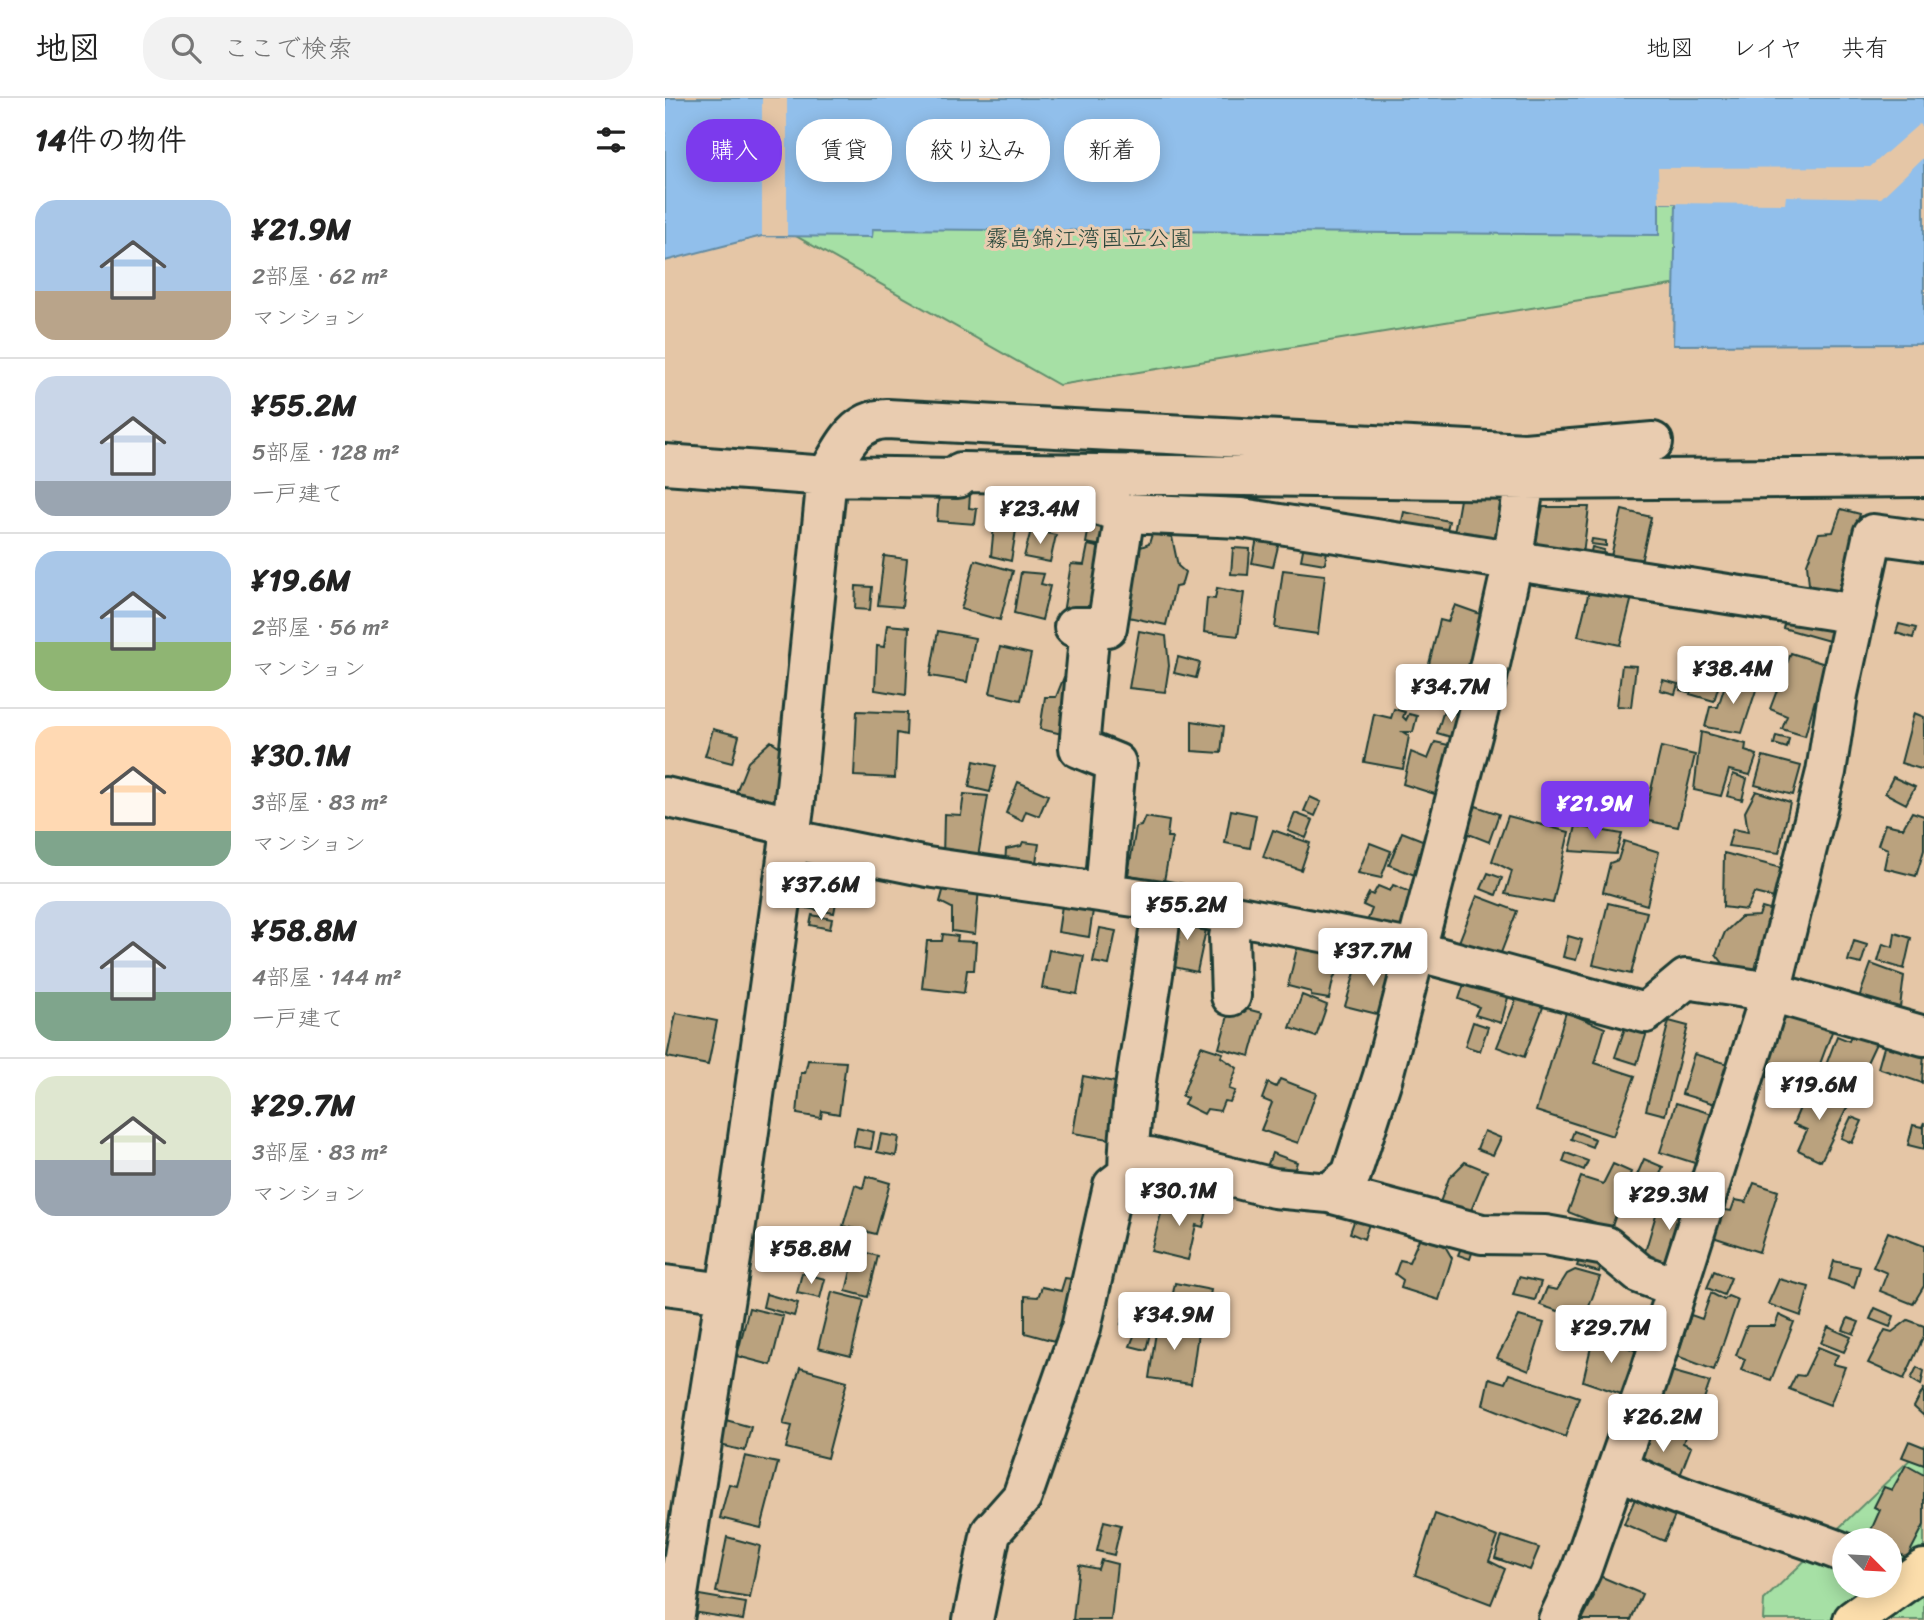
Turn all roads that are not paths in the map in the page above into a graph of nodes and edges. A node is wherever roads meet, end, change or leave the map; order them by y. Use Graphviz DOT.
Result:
graph roads {
  1 [pos="1653,442"];
  2 [pos="665,464"];
  3 [pos="1020,473"];
  4 [pos="827,476"];
  5 [pos="1924,477"];
  6 [pos="1880,479"];
  7 [pos="1525,480"];
  8 [pos="1125,513"];
  9 [pos="1873,534"];
  10 [pos="1924,541"];
  11 [pos="1513,561"];
  12 [pos="1856,614"];
  13 [pos="665,797"];
  14 [pos="790,832"];
  15 [pos="1105,892"];
  16 [pos="1162,901"];
  17 [pos="1234,915"];
  18 [pos="1415,951"];
  19 [pos="1771,992"];
  20 [pos="1231,996"];
  21 [pos="1924,1036"];
  22 [pos="1128,1174"];
  23 [pos="1329,1193"];
  24 [pos="665,1286"];
  25 [pos="1675,1287"];
  26 [pos="725,1293"];
  27 [pos="1617,1468"];
  28 [pos="1832,1549"];
  29 [pos="1907,1574"];
  30 [pos="674,1620"];
  31 [pos="973,1620"];
  32 [pos="1558,1620"];
  33 [pos="1853,1620"];
  1 -- 4 [label="street"];
  2 -- 4 [label="street"];
  3 -- 4 [label="street"];
  3 -- 7 [label="street"];
  3 -- 8 [label="street"];
  4 -- 14 [label="street"];
  5 -- 6 [label="street"];
  6 -- 7 [label="street"];
  6 -- 9 [label="street"];
  7 -- 11 [label="street"];
  8 -- 11 [label="street"];
  8 -- 15 [label="street"];
  9 -- 10 [label="street"];
  9 -- 12 [label="street"];
  11 -- 12 [label="street"];
  11 -- 18 [label="street"];
  12 -- 19 [label="street"];
  13 -- 14 [label="street"];
  14 -- 15 [label="street"];
  14 -- 26 [label="street"];
  15 -- 16 [label="street"];
  16 -- 17 [label="street"];
  16 -- 22 [label="street"];
  17 -- 18 [label="street"];
  17 -- 20 [label="street"];
  18 -- 19 [label="street"];
  18 -- 23 [label="street"];
  19 -- 21 [label="street"];
  19 -- 25 [label="street"];
  22 -- 23 [label="street"];
  22 -- 31 [label="street"];
  23 -- 25 [label="street"];
  24 -- 26 [label="street"];
  25 -- 27 [label="street"];
  26 -- 30 [label="street"];
  27 -- 28 [label="street"];
  27 -- 32 [label="street"];
  29 -- 33 [label="highway"];
}
